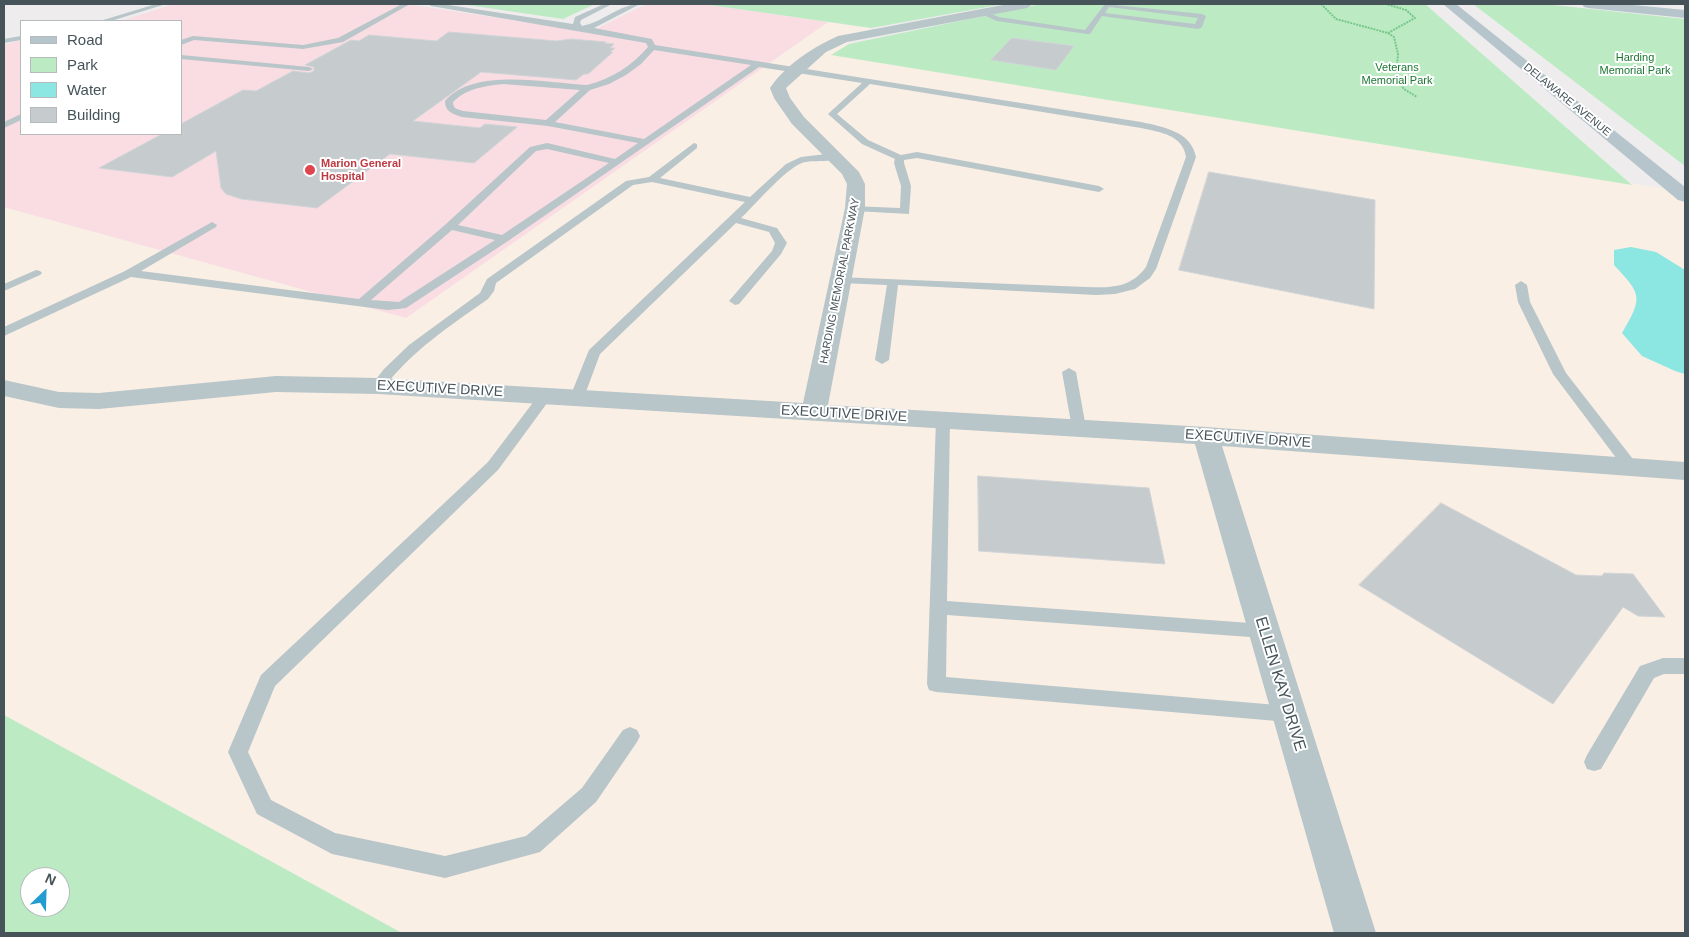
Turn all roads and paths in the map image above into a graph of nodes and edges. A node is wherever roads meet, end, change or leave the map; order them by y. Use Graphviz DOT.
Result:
graph roads {
  1 [pos="164,4"];
  2 [pos="407,4"];
  3 [pos="431,4"];
  4 [pos="609,4"];
  5 [pos="637,4"];
  6 [pos="1028,4"];
  7 [pos="1109,4"];
  8 [pos="1321,4"];
  9 [pos="1386,4"];
  10 [pos="1448,4"];
  11 [pos="1588,4"];
  12 [pos="1642,4"];
  13 [pos="1685,8"];
  14 [pos="981,12"];
  15 [pos="1100,14"];
  16 [pos="1685,14"];
  17 [pos="108,20"];
  18 [pos="581,28"];
  19 [pos="1388,33"];
  20 [pos="20,38"];
  21 [pos="4,41"];
  22 [pos="182,43"];
  23 [pos="652,47"];
  24 [pos="182,57"];
  25 [pos="758,64"];
  26 [pos="309,69"];
  27 [pos="795,70"];
  28 [pos="868,82"];
  29 [pos="587,88"];
  30 [pos="1417,97"];
  31 [pos="20,117"];
  32 [pos="548,123"];
  33 [pos="4,125"];
  34 [pos="646,142"];
  35 [pos="694,146"];
  36 [pos="835,156"];
  37 [pos="900,158"];
  38 [pos="617,162"];
  39 [pos="652,179"];
  40 [pos="1099,189"];
  41 [pos="1685,196"];
  42 [pos="753,200"];
  43 [pos="855,208"];
  44 [pos="733,219"];
  45 [pos="212,225"];
  46 [pos="450,226"];
  47 [pos="504,239"];
  48 [pos="129,272"];
  49 [pos="36,273"];
  50 [pos="841,279"];
  51 [pos="893,281"];
  52 [pos="1521,285"];
  53 [pos="4,288"];
  54 [pos="735,301"];
  55 [pos="362,302"];
  56 [pos="4,332"];
  57 [pos="882,360"];
  58 [pos="1069,372"];
  59 [pos="378,386"];
  60 [pos="4,388"];
  61 [pos="546,395"];
  62 [pos="577,397"];
  63 [pos="814,413"];
  64 [pos="943,420"];
  65 [pos="1079,428"];
  66 [pos="1206,436"];
  67 [pos="1631,467"];
  68 [pos="1685,471"];
  69 [pos="938,607"];
  70 [pos="1264,631"];
  71 [pos="1685,666"];
  72 [pos="1289,714"];
  73 [pos="630,736"];
  74 [pos="1594,762"];
  75 [pos="1355,933"];
  1 -- 17 [label="lane"];
  2 -- 22 [label="lane"];
  3 -- 18 [label="lane"];
  4 -- 18 [label="lane"];
  5 -- 18 [label="lane"];
  6 -- 14 [label="street, HARDING MEMORIAL PARKWAY"];
  7 -- 15 [label="lane"];
  7 -- 15 [label="lane"];
  8 -- 19 [label="path"];
  9 -- 19 [label="path"];
  10 -- 41 [label="main road, DELAWARE AVENUE"];
  11 -- 16 [label="main road"];
  12 -- 13 [label="main road"];
  14 -- 15 [label="lane"];
  14 -- 27 [label="street, HARDING MEMORIAL PARKWAY"];
  18 -- 23 [label="lane"];
  19 -- 30 [label="path"];
  20 -- 21 [label="lane"];
  23 -- 25 [label="lane"];
  23 -- 29 [label="lane"];
  24 -- 26 [label="lane"];
  25 -- 27 [label="lane"];
  25 -- 34 [label="lane"];
  27 -- 28 [label="lane"];
  27 -- 36 [label="street, HARDING MEMORIAL PARKWAY"];
  28 -- 37 [label="lane"];
  28 -- 51 [label="lane"];
  29 -- 32 [label="lane"];
  29 -- 32 [label="lane"];
  31 -- 33 [label="lane"];
  32 -- 34 [label="lane"];
  34 -- 38 [label="lane"];
  35 -- 39 [label="lane"];
  36 -- 42 [label="lane"];
  36 -- 43 [label="street, HARDING MEMORIAL PARKWAY"];
  37 -- 40 [label="lane"];
  37 -- 43 [label="lane"];
  38 -- 46 [label="lane"];
  38 -- 47 [label="lane"];
  39 -- 42 [label="lane"];
  39 -- 59 [label="lane"];
  42 -- 44 [label="lane"];
  43 -- 50 [label="street, HARDING MEMORIAL PARKWAY"];
  44 -- 54 [label="lane"];
  44 -- 62 [label="lane"];
  45 -- 48 [label="lane"];
  46 -- 47 [label="lane"];
  46 -- 55 [label="lane"];
  47 -- 55 [label="lane"];
  48 -- 55 [label="lane"];
  48 -- 56 [label="lane"];
  49 -- 53 [label="lane"];
  50 -- 51 [label="lane"];
  50 -- 63 [label="street, HARDING MEMORIAL PARKWAY"];
  51 -- 57 [label="lane"];
  52 -- 67 [label="lane"];
  58 -- 65 [label="lane"];
  59 -- 60 [label="street, EXECUTIVE DRIVE"];
  59 -- 61 [label="street, EXECUTIVE DRIVE"];
  61 -- 62 [label="street, EXECUTIVE DRIVE"];
  61 -- 73 [label="lane"];
  62 -- 63 [label="street, EXECUTIVE DRIVE"];
  63 -- 64 [label="street, EXECUTIVE DRIVE"];
  64 -- 65 [label="street, EXECUTIVE DRIVE"];
  64 -- 69 [label="lane"];
  65 -- 66 [label="street, EXECUTIVE DRIVE"];
  66 -- 67 [label="street, EXECUTIVE DRIVE"];
  66 -- 70 [label="street, ELLEN KAY DRIVE"];
  67 -- 68 [label="street, EXECUTIVE DRIVE"];
  69 -- 70 [label="lane"];
  69 -- 72 [label="lane"];
  70 -- 72 [label="street, ELLEN KAY DRIVE"];
  71 -- 74 [label="lane"];
  72 -- 75 [label="street, ELLEN KAY DRIVE"];
}
